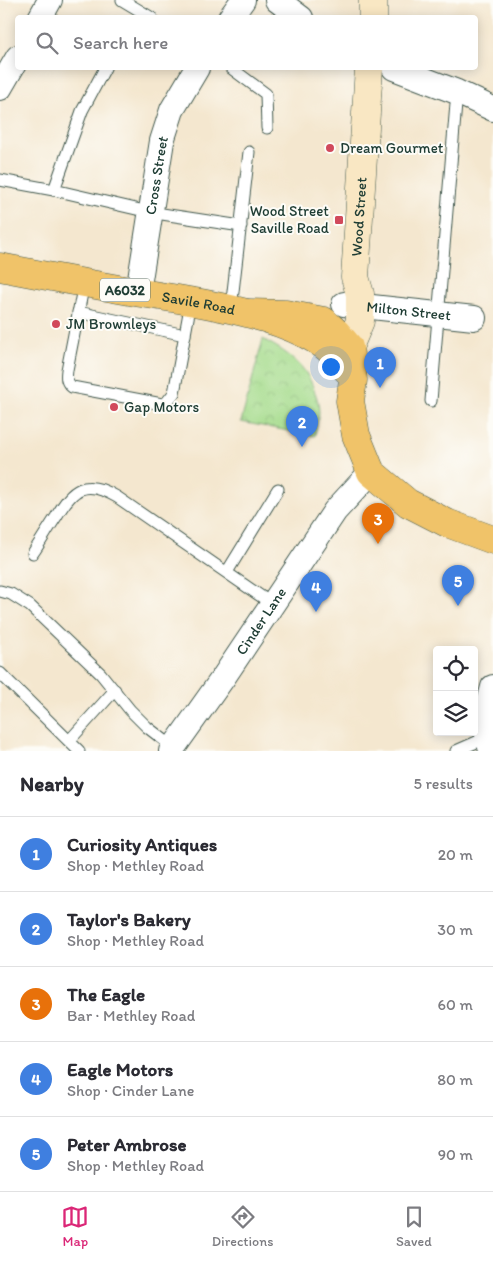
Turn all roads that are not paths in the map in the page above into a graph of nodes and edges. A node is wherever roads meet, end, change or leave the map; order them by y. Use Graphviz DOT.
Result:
graph roads {
  1 [pos="50,0"];
  2 [pos="122,0"];
  3 [pos="242,0"];
  4 [pos="277,0"];
  5 [pos="373,0"];
  6 [pos="135,13"];
  7 [pos="42,15"];
  8 [pos="232,15"];
  9 [pos="296,15"];
  10 [pos="373,15"];
  11 [pos="15,62"];
  12 [pos="103,70"];
  13 [pos="196,70"];
  14 [pos="234,70"];
  15 [pos="369,70"];
  16 [pos="399,70"];
  17 [pos="0,88"];
  18 [pos="457,92"];
  19 [pos="493,109"];
  20 [pos="267,128"];
  21 [pos="249,152"];
  22 [pos="0,180"];
  23 [pos="54,190"];
  24 [pos="149,212"];
  25 [pos="241,226"];
  26 [pos="0,267"];
  27 [pos="84,282"];
  28 [pos="138,292"];
  29 [pos="192,301"];
  30 [pos="352,306"];
  31 [pos="240,311"];
  32 [pos="78,312"];
  33 [pos="438,314"];
  34 [pos="474,318"];
  35 [pos="185,335"];
  36 [pos="338,346"];
  37 [pos="431,401"];
  38 [pos="372,472"];
  39 [pos="278,489"];
  40 [pos="493,540"];
  41 [pos="34,553"];
  42 [pos="226,572"];
  43 [pos="0,591"];
  44 [pos="272,604"];
  45 [pos="0,673"];
  46 [pos="493,687"];
  47 [pos="115,690"];
  48 [pos="69,741"];
  49 [pos="489,744"];
  50 [pos="172,749"];
  51 [pos="79,751"];
  52 [pos="456,751"];
  1 -- 7 [label="street"];
  2 -- 6 [label="lane"];
  3 -- 8 [label="street"];
  4 -- 9 [label="street"];
  5 -- 10 [label="street"];
  11 -- 17 [label="street"];
  12 -- 23 [label="lane"];
  13 -- 24 [label="street, Cross Street"];
  14 -- 20 [label="lane"];
  15 -- 30 [label="street, Wood Street"];
  16 -- 18 [label="street"];
  18 -- 19 [label="street"];
  18 -- 33 [label="lane"];
  21 -- 25 [label="lane"];
  22 -- 23 [label="lane"];
  23 -- 24 [label="lane"];
  24 -- 25 [label="lane"];
  24 -- 28 [label="street, Cross Street"];
  25 -- 31 [label="lane"];
  26 -- 27 [label="main road, Savile Road / A6032"];
  27 -- 28 [label="main road, Savile Road / A6032"];
  27 -- 32 [label="lane"];
  28 -- 29 [label="main road, Savile Road / A6032"];
  29 -- 31 [label="main road, Savile Road / A6032"];
  29 -- 35 [label="lane"];
  30 -- 33 [label="street, Milton Street"];
  30 -- 36 [label="street, Wood Street"];
  31 -- 36 [label="main road, Savile Road / A6032"];
  32 -- 35 [label="lane"];
  32 -- 35 [label="lane"];
  33 -- 34 [label="street, Milton Street"];
  33 -- 37 [label="lane"];
  36 -- 38 [label="main road, Savile Road / A6032"];
  38 -- 40 [label="main road, A6032"];
  38 -- 44 [label="street, Cinder Lane"];
  39 -- 42 [label="lane"];
  41 -- 42 [label="lane"];
  42 -- 44 [label="lane"];
  43 -- 47 [label="lane"];
  44 -- 50 [label="street, Cinder Lane"];
  45 -- 48 [label="lane"];
  46 -- 49 [label="street"];
  47 -- 48 [label="lane"];
  47 -- 50 [label="lane"];
  48 -- 51 [label="lane"];
  49 -- 52 [label="lane"];
}
